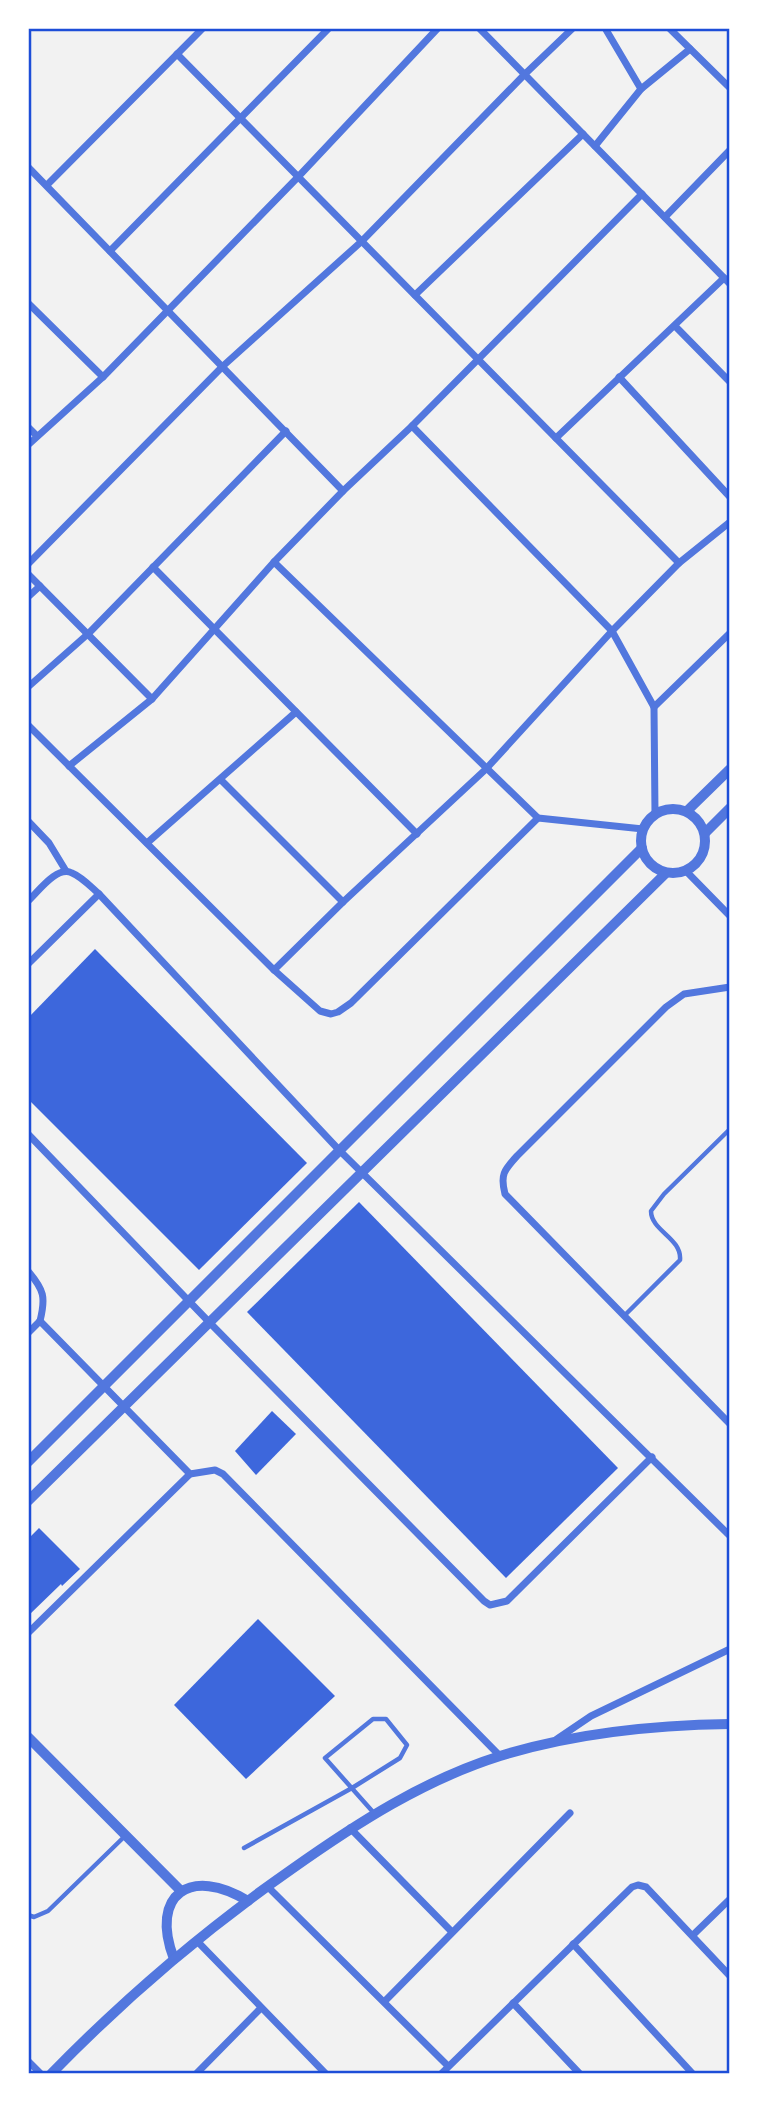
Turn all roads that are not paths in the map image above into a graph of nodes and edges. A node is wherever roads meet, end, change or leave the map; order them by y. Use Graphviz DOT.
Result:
graph roads {
  1 [pos="203,28"];
  2 [pos="329,28"];
  3 [pos="438,28"];
  4 [pos="479,28"];
  5 [pos="573,28"];
  6 [pos="605,28"];
  7 [pos="669,28"];
  8 [pos="690,49"];
  9 [pos="177,54"];
  10 [pos="525,74"];
  11 [pos="730,88"];
  12 [pos="642,89"];
  13 [pos="241,118"];
  14 [pos="583,134"];
  15 [pos="595,146"];
  16 [pos="729,152"];
  17 [pos="29,170"];
  18 [pos="298,177"];
  19 [pos="47,185"];
  20 [pos="642,194"];
  21 [pos="665,217"];
  22 [pos="362,242"];
  23 [pos="110,251"];
  24 [pos="723,278"];
  25 [pos="730,284"];
  26 [pos="415,295"];
  27 [pos="28,303"];
  28 [pos="167,310"];
  29 [pos="675,326"];
  30 [pos="478,358"];
  31 [pos="223,366"];
  32 [pos="103,376"];
  33 [pos="619,377"];
  34 [pos="730,382"];
  35 [pos="412,426"];
  36 [pos="28,427"];
  37 [pos="286,431"];
  38 [pos="37,436"];
  39 [pos="556,438"];
  40 [pos="28,445"];
  41 [pos="343,491"];
  42 [pos="730,497"];
  43 [pos="730,522"];
  44 [pos="274,562"];
  45 [pos="679,563"];
  46 [pos="28,564"];
  47 [pos="153,567"];
  48 [pos="28,574"];
  49 [pos="40,586"];
  50 [pos="28,597"];
  51 [pos="215,628"];
  52 [pos="612,631"];
  53 [pos="89,633"];
  54 [pos="730,633"];
  55 [pos="28,687"];
  56 [pos="152,699"];
  57 [pos="654,707"];
  58 [pos="296,712"];
  59 [pos="28,725"];
  60 [pos="69,766"];
  61 [pos="486,769"];
  62 [pos="730,769"];
  63 [pos="221,780"];
  64 [pos="730,808"];
  65 [pos="687,811"];
  66 [pos="655,814"];
  67 [pos="538,818"];
  68 [pos="28,821"];
  69 [pos="643,829"];
  70 [pos="705,833"];
  71 [pos="417,834"];
  72 [pos="147,843"];
  73 [pos="642,848"];
  74 [pos="66,871"];
  75 [pos="686,871"];
  76 [pos="666,873"];
  77 [pos="99,894"];
  78 [pos="28,901"];
  79 [pos="343,902"];
  80 [pos="730,916"];
  81 [pos="28,964"];
  82 [pos="274,970"];
  83 [pos="730,987"];
  84 [pos="730,1129"];
  85 [pos="28,1134"];
  86 [pos="340,1151"];
  87 [pos="362,1172"];
  88 [pos="28,1271"];
  89 [pos="189,1302"];
  90 [pos="625,1314"];
  91 [pos="40,1321"];
  92 [pos="210,1323"];
  93 [pos="28,1333"];
  94 [pos="102,1386"];
  95 [pos="124,1409"];
  96 [pos="730,1424"];
  97 [pos="652,1457"];
  98 [pos="28,1462"];
  99 [pos="190,1474"];
  100 [pos="28,1501"];
  101 [pos="730,1536"];
  102 [pos="28,1633"];
  103 [pos="730,1649"];
  104 [pos="730,1724"];
  105 [pos="28,1737"];
  106 [pos="551,1743"];
  107 [pos="500,1756"];
  108 [pos="352,1788"];
  109 [pos="570,1813"];
  110 [pos="374,1814"];
  111 [pos="350,1828"];
  112 [pos="126,1835"];
  113 [pos="244,1848"];
  114 [pos="267,1886"];
  115 [pos="181,1891"];
  116 [pos="730,1899"];
  117 [pos="248,1901"];
  118 [pos="28,1915"];
  119 [pos="452,1932"];
  120 [pos="693,1935"];
  121 [pos="197,1941"];
  122 [pos="573,1944"];
  123 [pos="174,1959"];
  124 [pos="730,1976"];
  125 [pos="385,2001"];
  126 [pos="513,2003"];
  127 [pos="261,2008"];
  128 [pos="28,2061"];
  129 [pos="448,2066"];
  130 [pos="41,2074"];
  131 [pos="51,2074"];
  132 [pos="196,2074"];
  133 [pos="326,2074"];
  134 [pos="441,2074"];
  135 [pos="580,2074"];
  136 [pos="693,2074"];
  1 -- 9 [label="street"];
  2 -- 13 [label="street"];
  3 -- 18 [label="street"];
  4 -- 10 [label="street"];
  5 -- 10 [label="street"];
  6 -- 12 [label="street"];
  7 -- 8 [label="street"];
  8 -- 11 [label="street"];
  8 -- 12 [label="street"];
  9 -- 13 [label="street"];
  9 -- 19 [label="street"];
  10 -- 14 [label="street"];
  10 -- 22 [label="street"];
  12 -- 15 [label="street"];
  13 -- 18 [label="street"];
  13 -- 23 [label="street"];
  14 -- 15 [label="street"];
  14 -- 26 [label="street"];
  15 -- 20 [label="street"];
  16 -- 21 [label="street"];
  17 -- 19 [label="street"];
  18 -- 22 [label="street"];
  18 -- 28 [label="street"];
  19 -- 23 [label="street"];
  20 -- 21 [label="street"];
  20 -- 30 [label="street"];
  21 -- 24 [label="street"];
  22 -- 26 [label="street"];
  22 -- 31 [label="street"];
  23 -- 28 [label="street"];
  24 -- 25 [label="street"];
  24 -- 29 [label="street"];
  26 -- 30 [label="street"];
  27 -- 32 [label="street"];
  28 -- 31 [label="street"];
  28 -- 32 [label="street"];
  29 -- 33 [label="street"];
  29 -- 34 [label="street"];
  30 -- 35 [label="street"];
  30 -- 39 [label="street"];
  31 -- 37 [label="street"];
  31 -- 46 [label="street"];
  32 -- 38 [label="street"];
  33 -- 39 [label="street"];
  33 -- 42 [label="street"];
  35 -- 41 [label="street"];
  35 -- 52 [label="street"];
  36 -- 38 [label="street"];
  37 -- 41 [label="street"];
  37 -- 47 [label="street"];
  38 -- 40 [label="street"];
  39 -- 45 [label="street"];
  41 -- 44 [label="street"];
  43 -- 45 [label="street"];
  44 -- 51 [label="street"];
  44 -- 61 [label="street"];
  45 -- 52 [label="street"];
  47 -- 51 [label="street"];
  47 -- 53 [label="street"];
  48 -- 49 [label="street"];
  49 -- 50 [label="street"];
  49 -- 53 [label="street"];
  51 -- 56 [label="street"];
  51 -- 58 [label="street"];
  52 -- 57 [label="street"];
  52 -- 61 [label="street"];
  53 -- 55 [label="street"];
  53 -- 56 [label="street"];
  54 -- 57 [label="street"];
  56 -- 60 [label="street"];
  57 -- 66 [label="street"];
  58 -- 63 [label="street"];
  58 -- 71 [label="street"];
  59 -- 60 [label="street"];
  60 -- 72 [label="street"];
  61 -- 67 [label="street"];
  61 -- 71 [label="street"];
  62 -- 65 [label="street"];
  63 -- 72 [label="street"];
  63 -- 79 [label="street"];
  64 -- 70 [label="street"];
  65 -- 66 [label="street"];
  65 -- 70 [label="street"];
  66 -- 69 [label="street"];
  67 -- 69 [label="street"];
  67 -- 82 [label="street"];
  68 -- 74 [label="street"];
  69 -- 73 [label="street"];
  70 -- 75 [label="street"];
  71 -- 79 [label="street"];
  72 -- 82 [label="street"];
  73 -- 76 [label="street"];
  73 -- 86 [label="street"];
  74 -- 77 [label="street"];
  74 -- 78 [label="street"];
  75 -- 76 [label="street"];
  75 -- 80 [label="street"];
  76 -- 87 [label="street"];
  77 -- 81 [label="street"];
  77 -- 86 [label="street"];
  79 -- 82 [label="street"];
  83 -- 90 [label="street"];
  84 -- 90 [label="lane"];
  85 -- 89 [label="street"];
  86 -- 87 [label="street"];
  86 -- 89 [label="street"];
  87 -- 92 [label="street"];
  87 -- 97 [label="street"];
  88 -- 91 [label="street"];
  89 -- 92 [label="street"];
  89 -- 94 [label="street"];
  90 -- 96 [label="street"];
  91 -- 93 [label="street"];
  91 -- 94 [label="street"];
  92 -- 95 [label="street"];
  92 -- 97 [label="street"];
  94 -- 95 [label="street"];
  94 -- 98 [label="street"];
  95 -- 99 [label="street"];
  95 -- 100 [label="street"];
  97 -- 101 [label="street"];
  99 -- 102 [label="street"];
  99 -- 107 [label="street"];
  103 -- 106 [label="street"];
  104 -- 106 [label="street"];
  105 -- 112 [label="street"];
  106 -- 107 [label="street"];
  107 -- 110 [label="street"];
  108 -- 108 [label="lane"];
  108 -- 110 [label="lane"];
  108 -- 113 [label="lane"];
  109 -- 119 [label="street"];
  110 -- 111 [label="street"];
  111 -- 114 [label="street"];
  111 -- 119 [label="street"];
  112 -- 115 [label="street"];
  112 -- 118 [label="lane"];
  114 -- 117 [label="street"];
  114 -- 125 [label="street"];
  115 -- 117 [label="street"];
  115 -- 123 [label="street"];
  116 -- 120 [label="street"];
  117 -- 121 [label="street"];
  119 -- 125 [label="street"];
  120 -- 122 [label="street"];
  120 -- 124 [label="street"];
  121 -- 123 [label="street"];
  121 -- 127 [label="street"];
  122 -- 126 [label="street"];
  122 -- 136 [label="street"];
  123 -- 131 [label="street"];
  125 -- 129 [label="street"];
  126 -- 129 [label="street"];
  126 -- 135 [label="street"];
  127 -- 132 [label="street"];
  127 -- 133 [label="street"];
  128 -- 130 [label="street"];
  129 -- 134 [label="street"];
}
